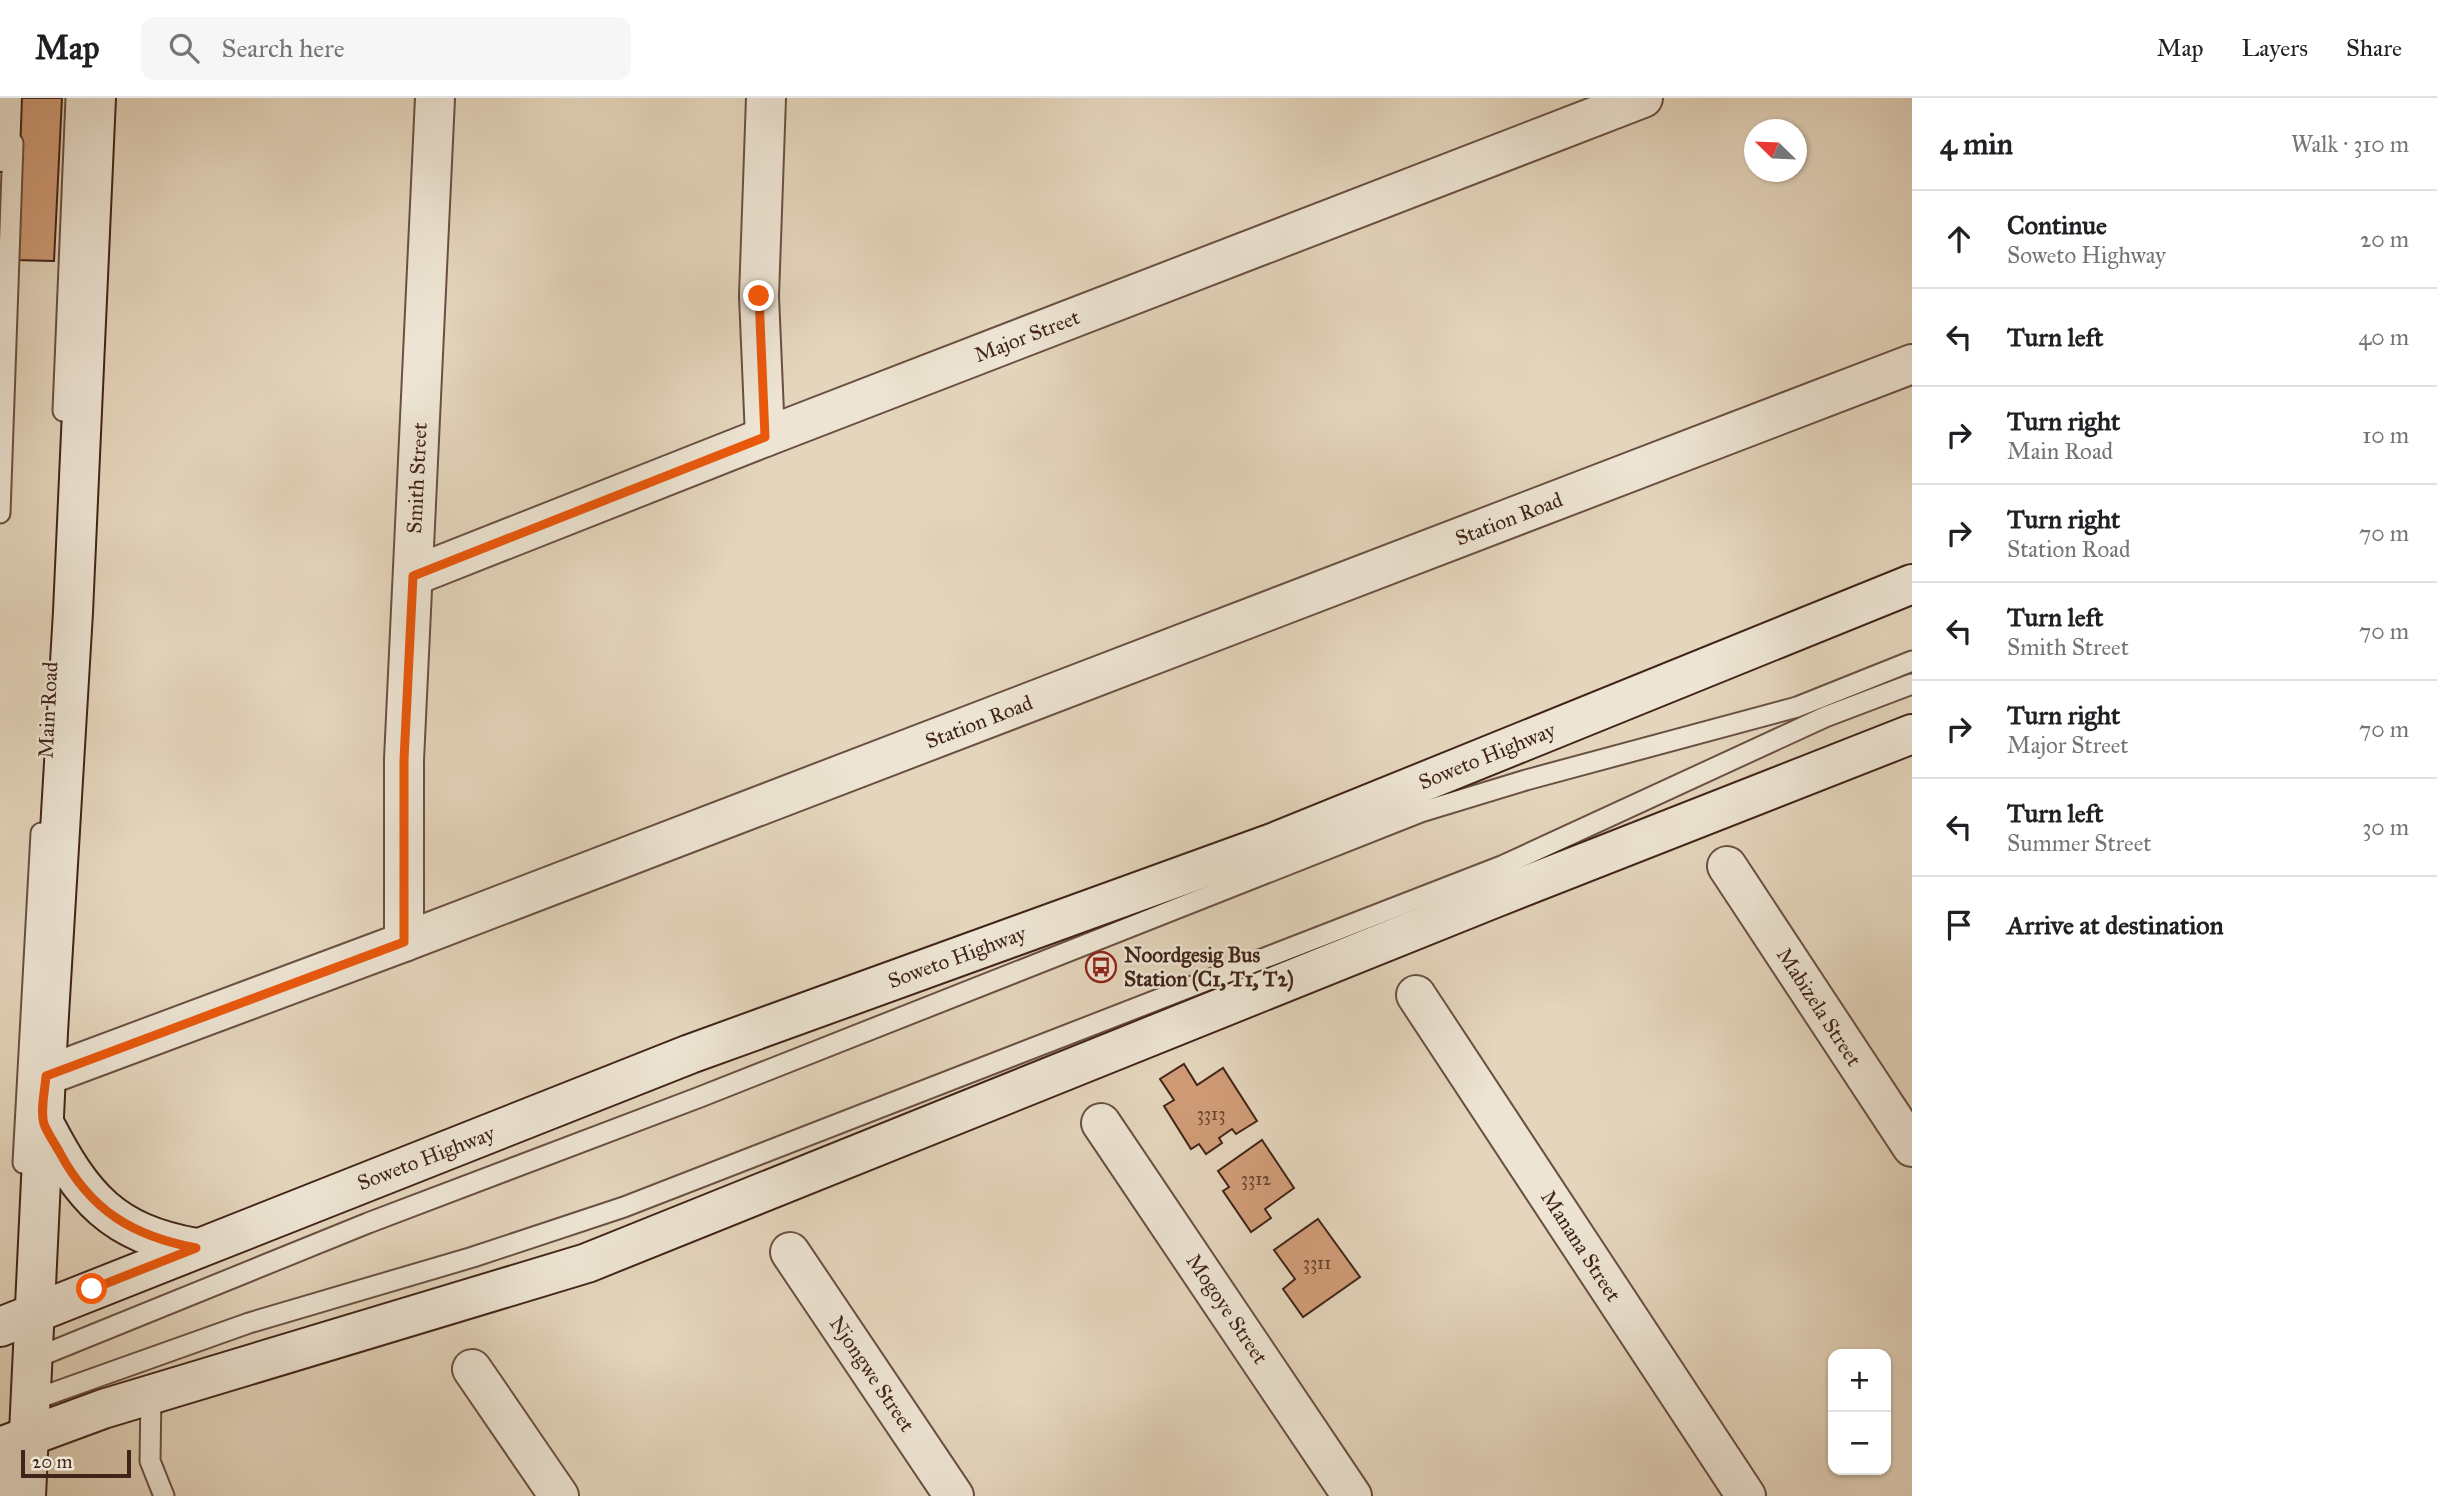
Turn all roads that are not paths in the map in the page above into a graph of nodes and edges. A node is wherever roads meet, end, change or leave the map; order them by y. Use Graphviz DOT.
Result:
graph roads {
  1 [pos="2,98"];
  2 [pos="15,98"];
  3 [pos="76,98"];
  4 [pos="96,98"];
  5 [pos="435,98"];
  6 [pos="766,98"];
  7 [pos="1643,98"];
  8 [pos="0,152"];
  9 [pos="1912,365"];
  10 [pos="62,433"];
  11 [pos="765,437"];
  12 [pos="0,513"];
  13 [pos="413,576"];
  14 [pos="1912,584"];
  15 [pos="1912,662"];
  16 [pos="1912,684"];
  17 [pos="1912,734"];
  18 [pos="41,820"];
  19 [pos="1727,866"];
  20 [pos="404,942"];
  21 [pos="1416,995"];
  22 [pos="46,1076"];
  23 [pos="44,1123"];
  24 [pos="1101,1123"];
  25 [pos="1912,1147"];
  26 [pos="196,1248"];
  27 [pos="790,1252"];
  28 [pos="18,1321"];
  29 [pos="33,1359"];
  30 [pos="472,1369"];
  31 [pos="151,1394"];
  32 [pos="17,1432"];
  33 [pos="6,1496"];
  34 [pos="26,1496"];
  35 [pos="164,1496"];
  36 [pos="559,1496"];
  37 [pos="954,1496"];
  38 [pos="1352,1496"];
  39 [pos="1746,1496"];
  1 -- 8 [label="street"];
  2 -- 12 [label="lane"];
  3 -- 10 [label="lane"];
  4 -- 22 [label="street, Main Road"];
  5 -- 13 [label="street, Smith Street"];
  6 -- 11 [label="street"];
  7 -- 11 [label="street, Major Street"];
  9 -- 20 [label="street, Station Road"];
  11 -- 13 [label="street, Major Street"];
  13 -- 20 [label="street, Smith Street"];
  14 -- 26 [label="street, Soweto Highway"];
  15 -- 29 [label="lane, Soweto Highway"];
  16 -- 32 [label="lane"];
  17 -- 31 [label="street"];
  18 -- 28 [label="lane"];
  19 -- 25 [label="street, Mabizela Street"];
  20 -- 22 [label="street, Station Road"];
  21 -- 39 [label="street, Manana Street"];
  22 -- 23 [label="street, Main Road"];
  23 -- 26 [label="street"];
  23 -- 28 [label="street, Main Road"];
  24 -- 38 [label="street, Mogoye Street"];
  26 -- 28 [label="street, Soweto Highway"];
  27 -- 37 [label="street, Njongwe Street"];
  28 -- 29 [label="street, Main Road"];
  28 -- 32 [label="lane"];
  29 -- 32 [label="street, Main Road"];
  30 -- 36 [label="street"];
  31 -- 32 [label="street"];
  31 -- 35 [label="lane"];
  32 -- 33 [label="lane"];
  32 -- 34 [label="street, Main Road"];
}
